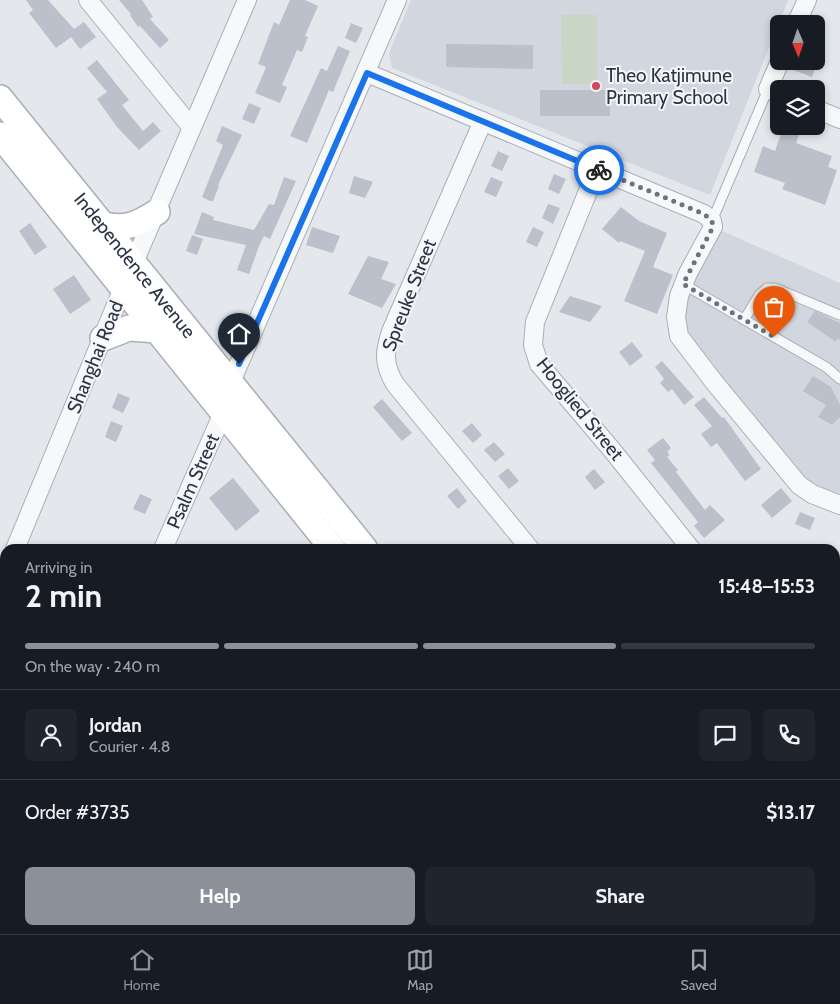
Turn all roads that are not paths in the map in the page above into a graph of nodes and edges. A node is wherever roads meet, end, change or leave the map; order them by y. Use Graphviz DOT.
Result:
graph roads {
  1 [pos="88,0"];
  2 [pos="247,0"];
  3 [pos="397,0"];
  4 [pos="807,0"];
  5 [pos="800,15"];
  6 [pos="367,73"];
  7 [pos="0,98"];
  8 [pos="770,99"];
  9 [pos="825,113"];
  10 [pos="840,119"];
  11 [pos="483,121"];
  12 [pos="192,128"];
  13 [pos="0,134"];
  14 [pos="597,169"];
  15 [pos="157,212"];
  16 [pos="712,221"];
  17 [pos="104,225"];
  18 [pos="135,263"];
  19 [pos="683,284"];
  20 [pos="123,288"];
  21 [pos="840,315"];
  22 [pos="744,320"];
  23 [pos="157,330"];
  24 [pos="103,338"];
  25 [pos="840,380"];
  26 [pos="231,382"];
  27 [pos="223,412"];
  28 [pos="840,506"];
  29 [pos="17,544"];
  30 [pos="165,544"];
  31 [pos="329,544"];
  32 [pos="361,544"];
  33 [pos="526,544"];
  34 [pos="687,544"];
  1 -- 12 [label="street"];
  2 -- 12 [label="street, Shanghai Road"];
  3 -- 6 [label="street"];
  4 -- 5 [label="street"];
  6 -- 11 [label="street"];
  6 -- 26 [label="street"];
  7 -- 17 [label="main road, Independence Avenue"];
  8 -- 16 [label="lane"];
  9 -- 10 [label="street"];
  11 -- 14 [label="street"];
  11 -- 33 [label="street, Spreuke Street"];
  12 -- 15 [label="street, Shanghai Road"];
  13 -- 20 [label="main road, Independence Avenue"];
  14 -- 16 [label="street"];
  14 -- 34 [label="street, Hooglied Street"];
  15 -- 17 [label="main road"];
  15 -- 18 [label="street, Shanghai Road"];
  16 -- 19 [label="street"];
  17 -- 18 [label="main road, Independence Avenue"];
  18 -- 20 [label="street, Shanghai Road"];
  18 -- 26 [label="main road, Independence Avenue"];
  19 -- 22 [label="lane"];
  19 -- 28 [label="street"];
  20 -- 23 [label="main road, Independence Avenue"];
  20 -- 24 [label="street, Shanghai Road"];
  21 -- 22 [label="lane"];
  22 -- 25 [label="lane"];
  23 -- 24 [label="main road"];
  23 -- 27 [label="main road, Independence Avenue"];
  24 -- 29 [label="street, Shanghai Road"];
  26 -- 32 [label="main road, Independence Avenue"];
  27 -- 30 [label="street, Psalm Street"];
  27 -- 31 [label="main road, Independence Avenue"];
}
